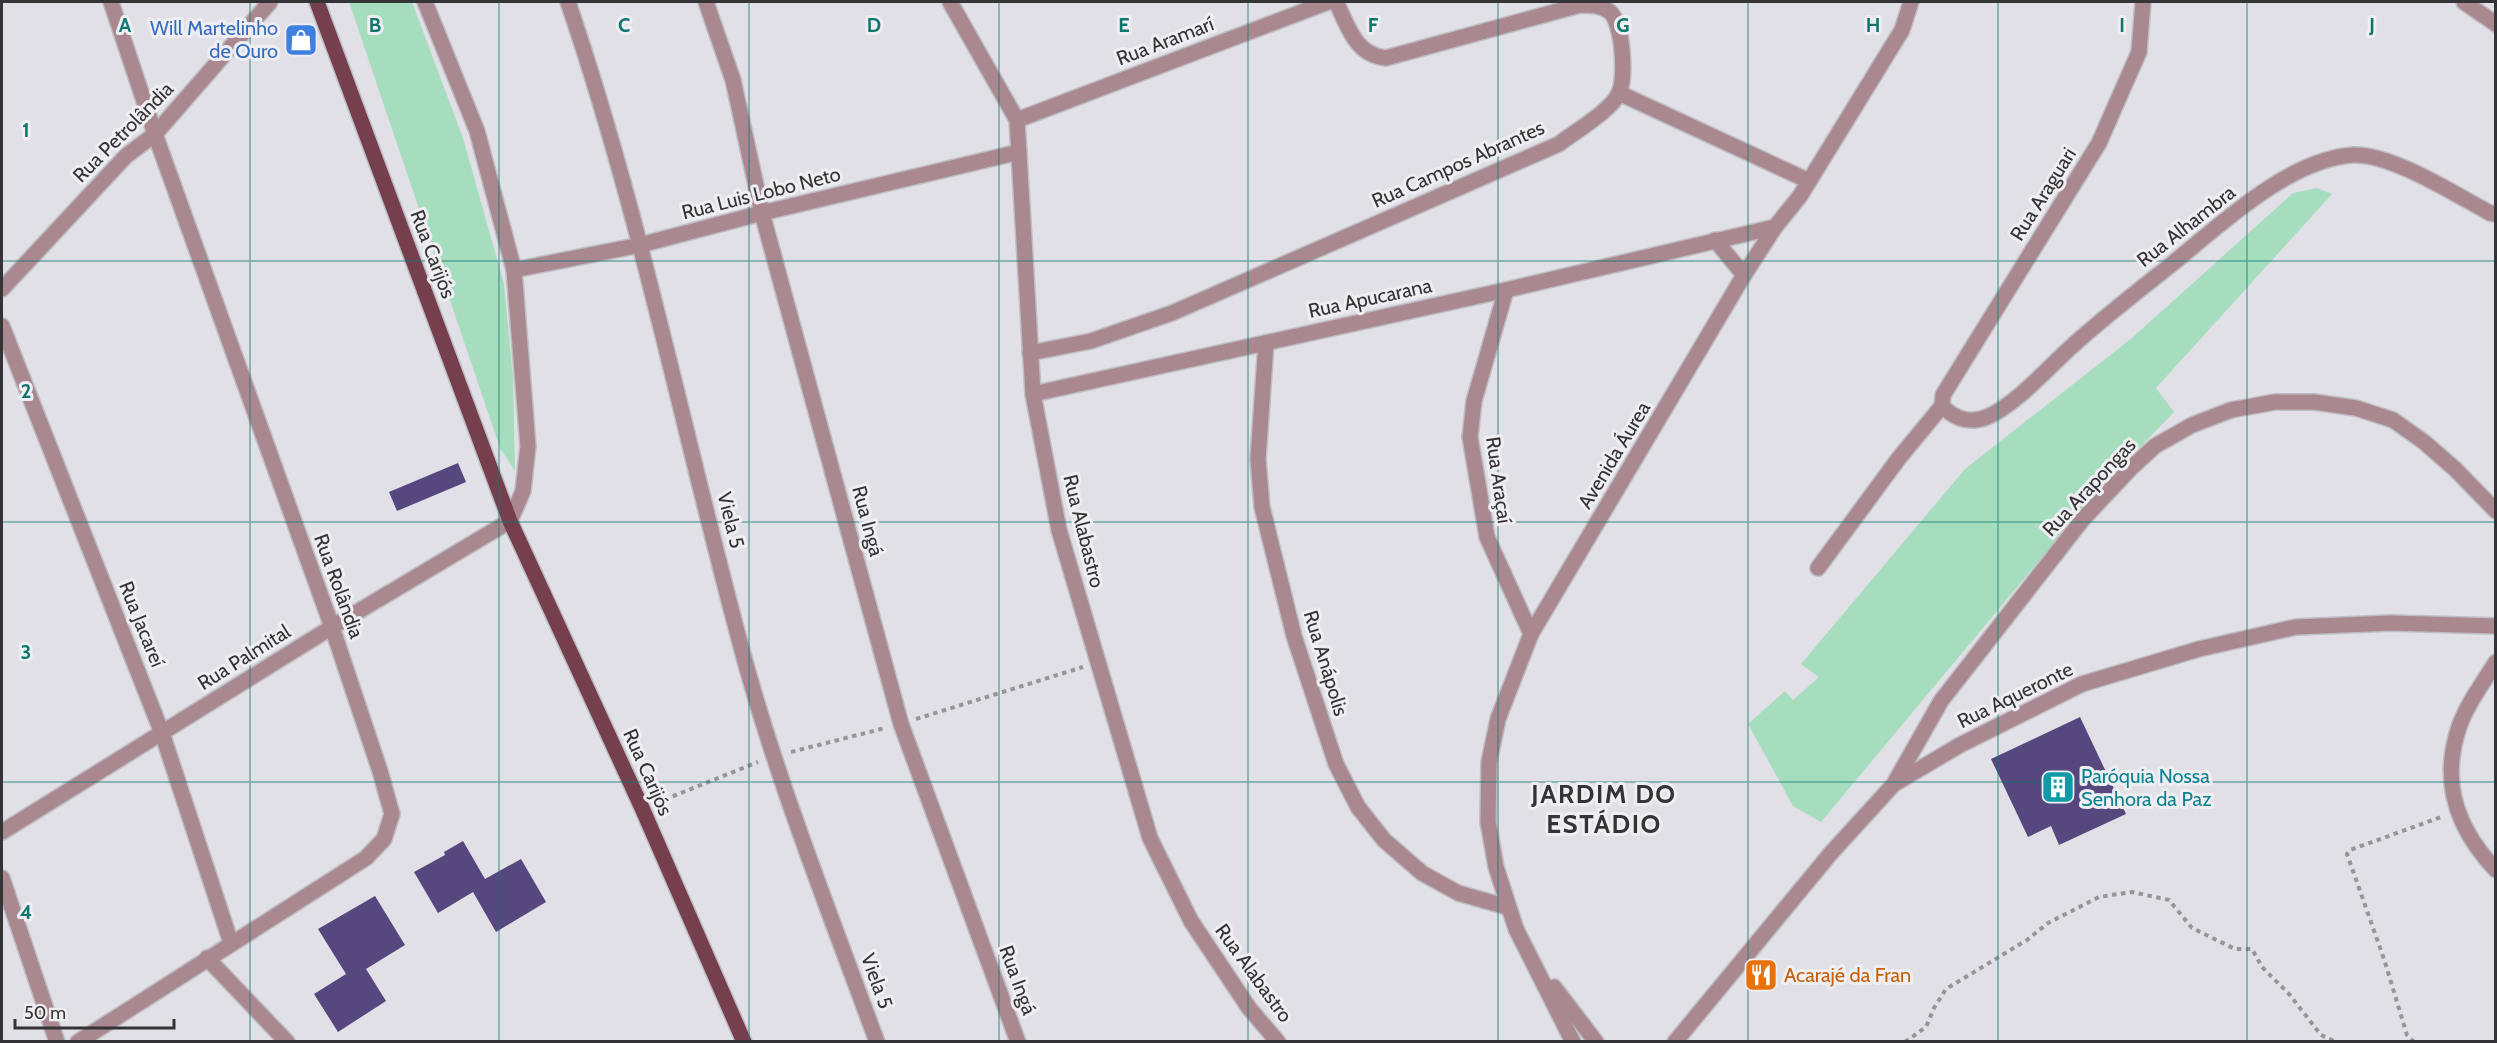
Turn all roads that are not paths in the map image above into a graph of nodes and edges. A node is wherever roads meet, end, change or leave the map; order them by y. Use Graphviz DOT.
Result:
graph roads {
  1 [pos="111,2"];
  2 [pos="270,2"];
  3 [pos="317,2"];
  4 [pos="425,2"];
  5 [pos="568,2"];
  6 [pos="706,2"];
  7 [pos="950,2"];
  8 [pos="1328,2"];
  9 [pos="1336,2"];
  10 [pos="1911,2"];
  11 [pos="2144,2"];
  12 [pos="2464,2"];
  13 [pos="1615,8"];
  14 [pos="2496,24"];
  15 [pos="1619,93"];
  16 [pos="1017,120"];
  17 [pos="154,134"];
  18 [pos="1018,152"];
  19 [pos="1809,181"];
  20 [pos="762,213"];
  21 [pos="2494,216"];
  22 [pos="1775,227"];
  23 [pos="1714,240"];
  24 [pos="640,245"];
  25 [pos="514,270"];
  26 [pos="1744,275"];
  27 [pos="2,289"];
  28 [pos="1506,290"];
  29 [pos="2,326"];
  30 [pos="1266,343"];
  31 [pos="1030,353"];
  32 [pos="1033,394"];
  33 [pos="1943,401"];
  34 [pos="2496,511"];
  35 [pos="510,521"];
  36 [pos="1818,568"];
  37 [pos="2496,626"];
  38 [pos="332,627"];
  39 [pos="1531,634"];
  40 [pos="2496,662"];
  41 [pos="162,733"];
  42 [pos="1894,784"];
  43 [pos="2,831"];
  44 [pos="2496,870"];
  45 [pos="2,878"];
  46 [pos="1508,907"];
  47 [pos="231,943"];
  48 [pos="207,958"];
  49 [pos="1535,964"];
  50 [pos="57,1041"];
  51 [pos="78,1041"];
  52 [pos="287,1041"];
  53 [pos="744,1041"];
  54 [pos="877,1041"];
  55 [pos="1018,1041"];
  56 [pos="1278,1041"];
  57 [pos="1573,1041"];
  58 [pos="1596,1041"];
  59 [pos="1675,1041"];
  1 -- 17 [label="street, Rua Rolândia"];
  2 -- 17 [label="street, Rua Petrolândia"];
  3 -- 35 [label="main road, Rua Carijós"];
  4 -- 25 [label="street"];
  5 -- 24 [label="street, Viela 5"];
  6 -- 20 [label="street, Rua Ingá"];
  7 -- 16 [label="street, Rua Alabastro"];
  8 -- 16 [label="street, Rua Aramarí"];
  9 -- 13 [label="street"];
  10 -- 19 [label="street, Avenida Áurea"];
  11 -- 33 [label="street, Rua Araguari"];
  12 -- 14 [label="street"];
  13 -- 15 [label="street"];
  15 -- 19 [label="street"];
  15 -- 31 [label="street, Rua Campos Abrantes"];
  16 -- 18 [label="street, Rua Alabastro"];
  17 -- 27 [label="street, Rua Petrolândia"];
  17 -- 38 [label="street, Rua Rolândia"];
  18 -- 20 [label="street, Rua Luis Lobo Neto"];
  18 -- 31 [label="street, Rua Alabastro"];
  19 -- 22 [label="street, Avenida Áurea"];
  20 -- 24 [label="street, Rua Luis Lobo Neto"];
  20 -- 55 [label="street, Rua Ingá"];
  21 -- 33 [label="street, Rua Alhambra"];
  22 -- 23 [label="street, Rua Apucarana"];
  22 -- 26 [label="street, Avenida Áurea"];
  23 -- 26 [label="street"];
  23 -- 28 [label="street, Rua Apucarana"];
  24 -- 25 [label="street, Rua Luis Lobo Neto"];
  24 -- 54 [label="street, Viela 5"];
  25 -- 35 [label="street"];
  26 -- 39 [label="street, Avenida Áurea"];
  28 -- 30 [label="street, Rua Apucarana"];
  28 -- 39 [label="street, Rua Araçaí"];
  29 -- 41 [label="street, Rua Jacareí"];
  30 -- 32 [label="street, Rua Apucarana"];
  30 -- 46 [label="street, Rua Anápolis"];
  31 -- 32 [label="street, Rua Alabastro"];
  32 -- 56 [label="street, Rua Alabastro"];
  33 -- 36 [label="street, Rua Araguari"];
  34 -- 42 [label="street, Rua Arapongas"];
  35 -- 38 [label="street, Rua Palmital"];
  35 -- 53 [label="main road, Rua Carijós"];
  37 -- 42 [label="street, Rua Aqueronte"];
  38 -- 41 [label="street, Rua Palmital"];
  38 -- 47 [label="street, Rua Rolândia"];
  39 -- 46 [label="street, Avenida Áurea"];
  40 -- 44 [label="street"];
  41 -- 43 [label="street, Rua Palmital"];
  41 -- 47 [label="street, Rua Jacareí"];
  42 -- 59 [label="street, Rua Aqueronte"];
  45 -- 50 [label="street"];
  46 -- 49 [label="street, Avenida Áurea"];
  47 -- 48 [label="street, Rua Rolândia"];
  48 -- 51 [label="street, Rua Rolândia"];
  48 -- 52 [label="street"];
  49 -- 57 [label="street, Avenida Áurea"];
  49 -- 58 [label="street, Avenida Áurea"];
}
